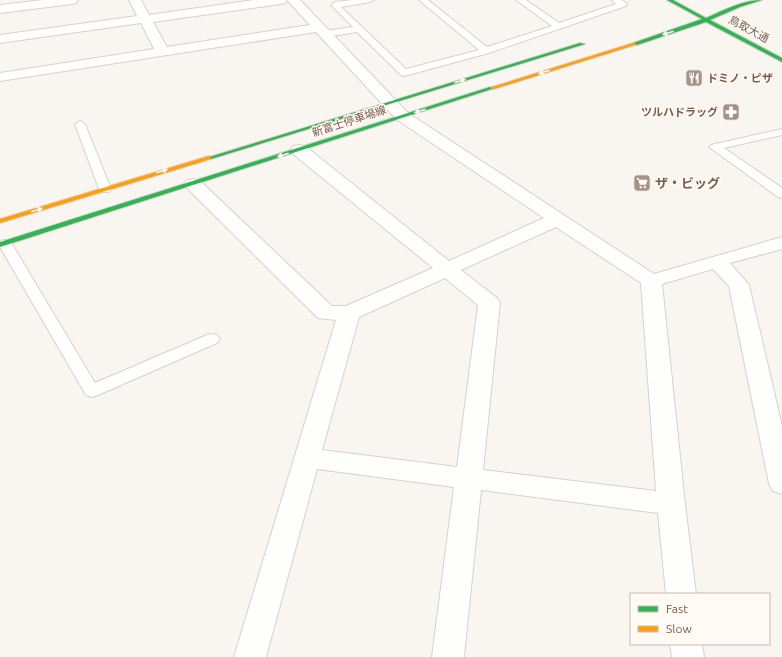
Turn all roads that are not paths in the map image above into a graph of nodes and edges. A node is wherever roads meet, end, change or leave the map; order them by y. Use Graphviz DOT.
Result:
graph roads {
  1 [pos="72,0"];
  2 [pos="135,0"];
  3 [pos="292,0"];
  4 [pos="370,0"];
  5 [pos="423,0"];
  6 [pos="520,0"];
  7 [pos="616,0"];
  8 [pos="669,0"];
  9 [pos="760,0"];
  10 [pos="700,5"];
  11 [pos="0,9"];
  12 [pos="688,10"];
  13 [pos="675,15"];
  14 [pos="145,19"];
  15 [pos="705,20"];
  16 [pos="558,26"];
  17 [pos="360,29"];
  18 [pos="323,31"];
  19 [pos="0,39"];
  20 [pos="594,40"];
  21 [pos="162,51"];
  22 [pos="486,51"];
  23 [pos="782,60"];
  24 [pos="0,77"];
  25 [pos="395,110"];
  26 [pos="80,124"];
  27 [pos="782,132"];
  28 [pos="299,150"];
  29 [pos="193,184"];
  30 [pos="105,189"];
  31 [pos="782,194"];
  32 [pos="558,219"];
  33 [pos="0,221"];
  34 [pos="782,243"];
  35 [pos="2,244"];
  36 [pos="717,261"];
  37 [pos="446,269"];
  38 [pos="651,281"];
  39 [pos="349,313"];
  40 [pos="212,339"];
  41 [pos="308,458"];
  42 [pos="468,478"];
  43 [pos="782,484"];
  44 [pos="671,504"];
  45 [pos="681,593"];
  46 [pos="686,645"];
  47 [pos="250,657"];
  48 [pos="448,657"];
  49 [pos="688,657"];
  1 -- 11 [label="street"];
  2 -- 14 [label="street"];
  3 -- 14 [label="street"];
  3 -- 18 [label="street"];
  4 -- 17 [label="lane"];
  5 -- 22 [label="lane"];
  6 -- 16 [label="lane"];
  7 -- 16 [label="lane"];
  8 -- 12 [label="main road, 鳥取大通"];
  9 -- 15 [label="main road, 新富士停車場線"];
  10 -- 12 [label="main road"];
  12 -- 13 [label="main road"];
  12 -- 15 [label="main road, 鳥取大通"];
  14 -- 19 [label="street"];
  14 -- 21 [label="street"];
  15 -- 23 [label="main road, 鳥取大通"];
  15 -- 25 [label="main road, 新富士停車場線, one-way"];
  16 -- 22 [label="lane"];
  17 -- 18 [label="lane"];
  17 -- 22 [label="lane"];
  18 -- 21 [label="street"];
  18 -- 25 [label="street"];
  25 -- 20 [label="main road, 新富士停車場線, one-way"];
  21 -- 24 [label="street"];
  25 -- 28 [label="main road, 新富士停車場線"];
  30 -- 25 [label="main road, 新富士停車場線, one-way"];
  25 -- 32 [label="street"];
  26 -- 30 [label="lane"];
  27 -- 31 [label="lane"];
  28 -- 29 [label="main road, 新富士停車場線, one-way"];
  28 -- 37 [label="street"];
  29 -- 35 [label="main road, 新富士停車場線"];
  29 -- 39 [label="street"];
  33 -- 30 [label="main road, 新富士停車場線, one-way"];
  32 -- 37 [label="street"];
  32 -- 38 [label="street"];
  34 -- 36 [label="street"];
  35 -- 40 [label="lane"];
  36 -- 38 [label="street"];
  36 -- 43 [label="street"];
  37 -- 39 [label="street"];
  37 -- 42 [label="street"];
  38 -- 44 [label="street"];
  39 -- 41 [label="street"];
  41 -- 42 [label="street"];
  41 -- 47 [label="street"];
  42 -- 44 [label="street"];
  42 -- 48 [label="street"];
  44 -- 45 [label="street"];
  46 -- 49 [label="street"];
}
